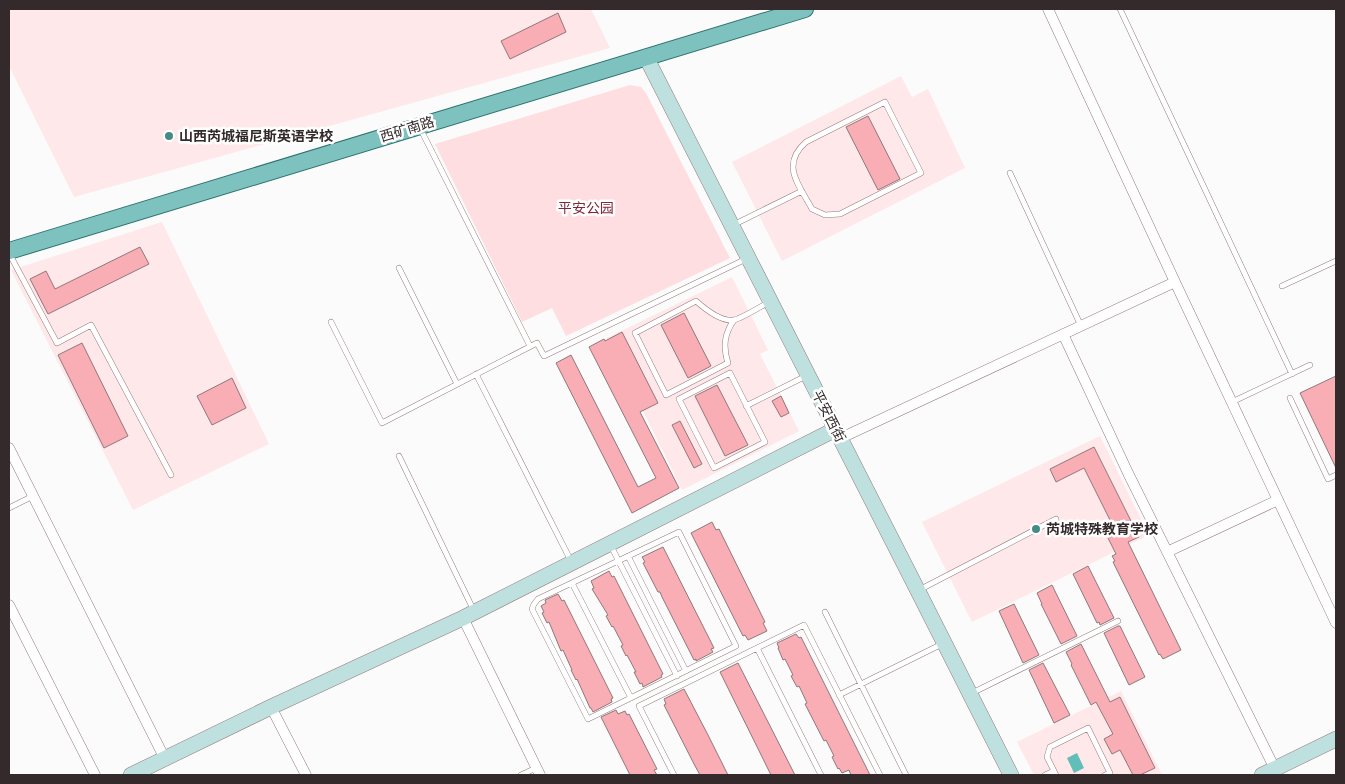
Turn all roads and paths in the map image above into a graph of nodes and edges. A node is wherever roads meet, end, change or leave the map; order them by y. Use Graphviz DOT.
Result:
graph roads {
  1 [pos="805,9"];
  2 [pos="1048,9"];
  3 [pos="1120,9"];
  4 [pos="646,57"];
  5 [pos="419,126"];
  6 [pos="1010,173"];
  7 [pos="802,191"];
  8 [pos="732,226"];
  9 [pos="9,252"];
  10 [pos="749,258"];
  11 [pos="1336,261"];
  12 [pos="399,268"];
  13 [pos="1175,282"];
  14 [pos="1282,286"];
  15 [pos="771,301"];
  16 [pos="734,320"];
  17 [pos="331,322"];
  18 [pos="1081,326"];
  19 [pos="1063,334"];
  20 [pos="530,346"];
  21 [pos="1310,365"];
  22 [pos="476,374"];
  23 [pos="808,374"];
  24 [pos="1292,374"];
  25 [pos="457,384"];
  26 [pos="1290,398"];
  27 [pos="1232,402"];
  28 [pos="746,406"];
  29 [pos="838,433"];
  30 [pos="9,448"];
  31 [pos="399,456"];
  32 [pos="1336,475"];
  33 [pos="171,476"];
  34 [pos="33,496"];
  35 [pos="1278,500"];
  36 [pos="9,508"];
  37 [pos="1056,519"];
  38 [pos="609,543"];
  39 [pos="1167,552"];
  40 [pos="628,556"];
  41 [pos="618,561"];
  42 [pos="571,563"];
  43 [pos="572,582"];
  44 [pos="918,591"];
  45 [pos="9,605"];
  46 [pos="824,612"];
  47 [pos="468,615"];
  48 [pos="1118,621"];
  49 [pos="1336,623"];
  50 [pos="944,642"];
  51 [pos="757,648"];
  52 [pos="686,671"];
  53 [pos="676,676"];
  54 [pos="861,685"];
  55 [pos="970,694"];
  56 [pos="839,696"];
  57 [pos="631,698"];
  58 [pos="271,707"];
  59 [pos="1336,739"];
  60 [pos="165,759"];
  61 [pos="538,771"];
  62 [pos="1055,773"];
  63 [pos="1271,773"];
  64 [pos="95,775"];
  65 [pos="131,775"];
  66 [pos="306,775"];
  67 [pos="521,775"];
  68 [pos="674,775"];
  69 [pos="822,775"];
  70 [pos="880,775"];
  71 [pos="906,775"];
  72 [pos="1010,775"];
  73 [pos="1045,775"];
  74 [pos="1105,775"];
  1 -- 4 [label="main road, 西矿南路"];
  2 -- 13 [label="street"];
  3 -- 24 [label="lane"];
  4 -- 5 [label="main road, 西矿南路"];
  4 -- 8 [label="street, 平安西街"];
  5 -- 9 [label="main road, 西矿南路"];
  5 -- 20 [label="lane"];
  6 -- 18 [label="lane"];
  7 -- 7 [label="lane"];
  7 -- 8 [label="lane"];
  8 -- 10 [label="street, 平安西街"];
  9 -- 33 [label="lane"];
  10 -- 15 [label="street, 平安西街"];
  10 -- 20 [label="lane"];
  11 -- 14 [label="lane"];
  12 -- 25 [label="lane"];
  13 -- 18 [label="street"];
  13 -- 27 [label="street"];
  15 -- 16 [label="lane"];
  15 -- 23 [label="street, 平安西街"];
  16 -- 16 [label="lane"];
  17 -- 25 [label="lane"];
  18 -- 19 [label="street"];
  19 -- 29 [label="street"];
  19 -- 39 [label="street"];
  20 -- 22 [label="lane"];
  21 -- 24 [label="lane"];
  22 -- 25 [label="lane"];
  22 -- 42 [label="lane"];
  23 -- 28 [label="lane"];
  23 -- 29 [label="street, 平安西街"];
  24 -- 27 [label="lane"];
  26 -- 32 [label="lane"];
  27 -- 35 [label="street"];
  28 -- 28 [label="lane"];
  29 -- 38 [label="street"];
  29 -- 44 [label="street, 平安西街"];
  30 -- 34 [label="street"];
  31 -- 47 [label="lane"];
  34 -- 36 [label="lane"];
  34 -- 60 [label="street"];
  35 -- 39 [label="street"];
  35 -- 49 [label="street"];
  37 -- 44 [label="lane"];
  38 -- 41 [label="lane"];
  38 -- 42 [label="street"];
  39 -- 63 [label="street"];
  40 -- 41 [label="lane"];
  40 -- 52 [label="lane"];
  40 -- 52 [label="lane"];
  41 -- 43 [label="lane"];
  41 -- 53 [label="lane"];
  42 -- 47 [label="street"];
  43 -- 57 [label="lane"];
  43 -- 57 [label="lane"];
  44 -- 50 [label="street, 平安西街"];
  45 -- 64 [label="street"];
  46 -- 54 [label="lane"];
  47 -- 58 [label="street"];
  47 -- 61 [label="street"];
  48 -- 55 [label="lane"];
  50 -- 54 [label="lane"];
  50 -- 55 [label="street, 平安西街"];
  51 -- 56 [label="lane"];
  51 -- 68 [label="lane"];
  51 -- 69 [label="lane"];
  52 -- 53 [label="lane"];
  53 -- 57 [label="lane"];
  54 -- 56 [label="lane"];
  54 -- 71 [label="lane"];
  55 -- 72 [label="street, 平安西街"];
  56 -- 70 [label="lane"];
  58 -- 60 [label="street"];
  58 -- 66 [label="street"];
  59 -- 63 [label="street"];
  60 -- 65 [label="street"];
  61 -- 67 [label="lane"];
  62 -- 73 [label="lane"];
  62 -- 74 [label="lane"];
}
